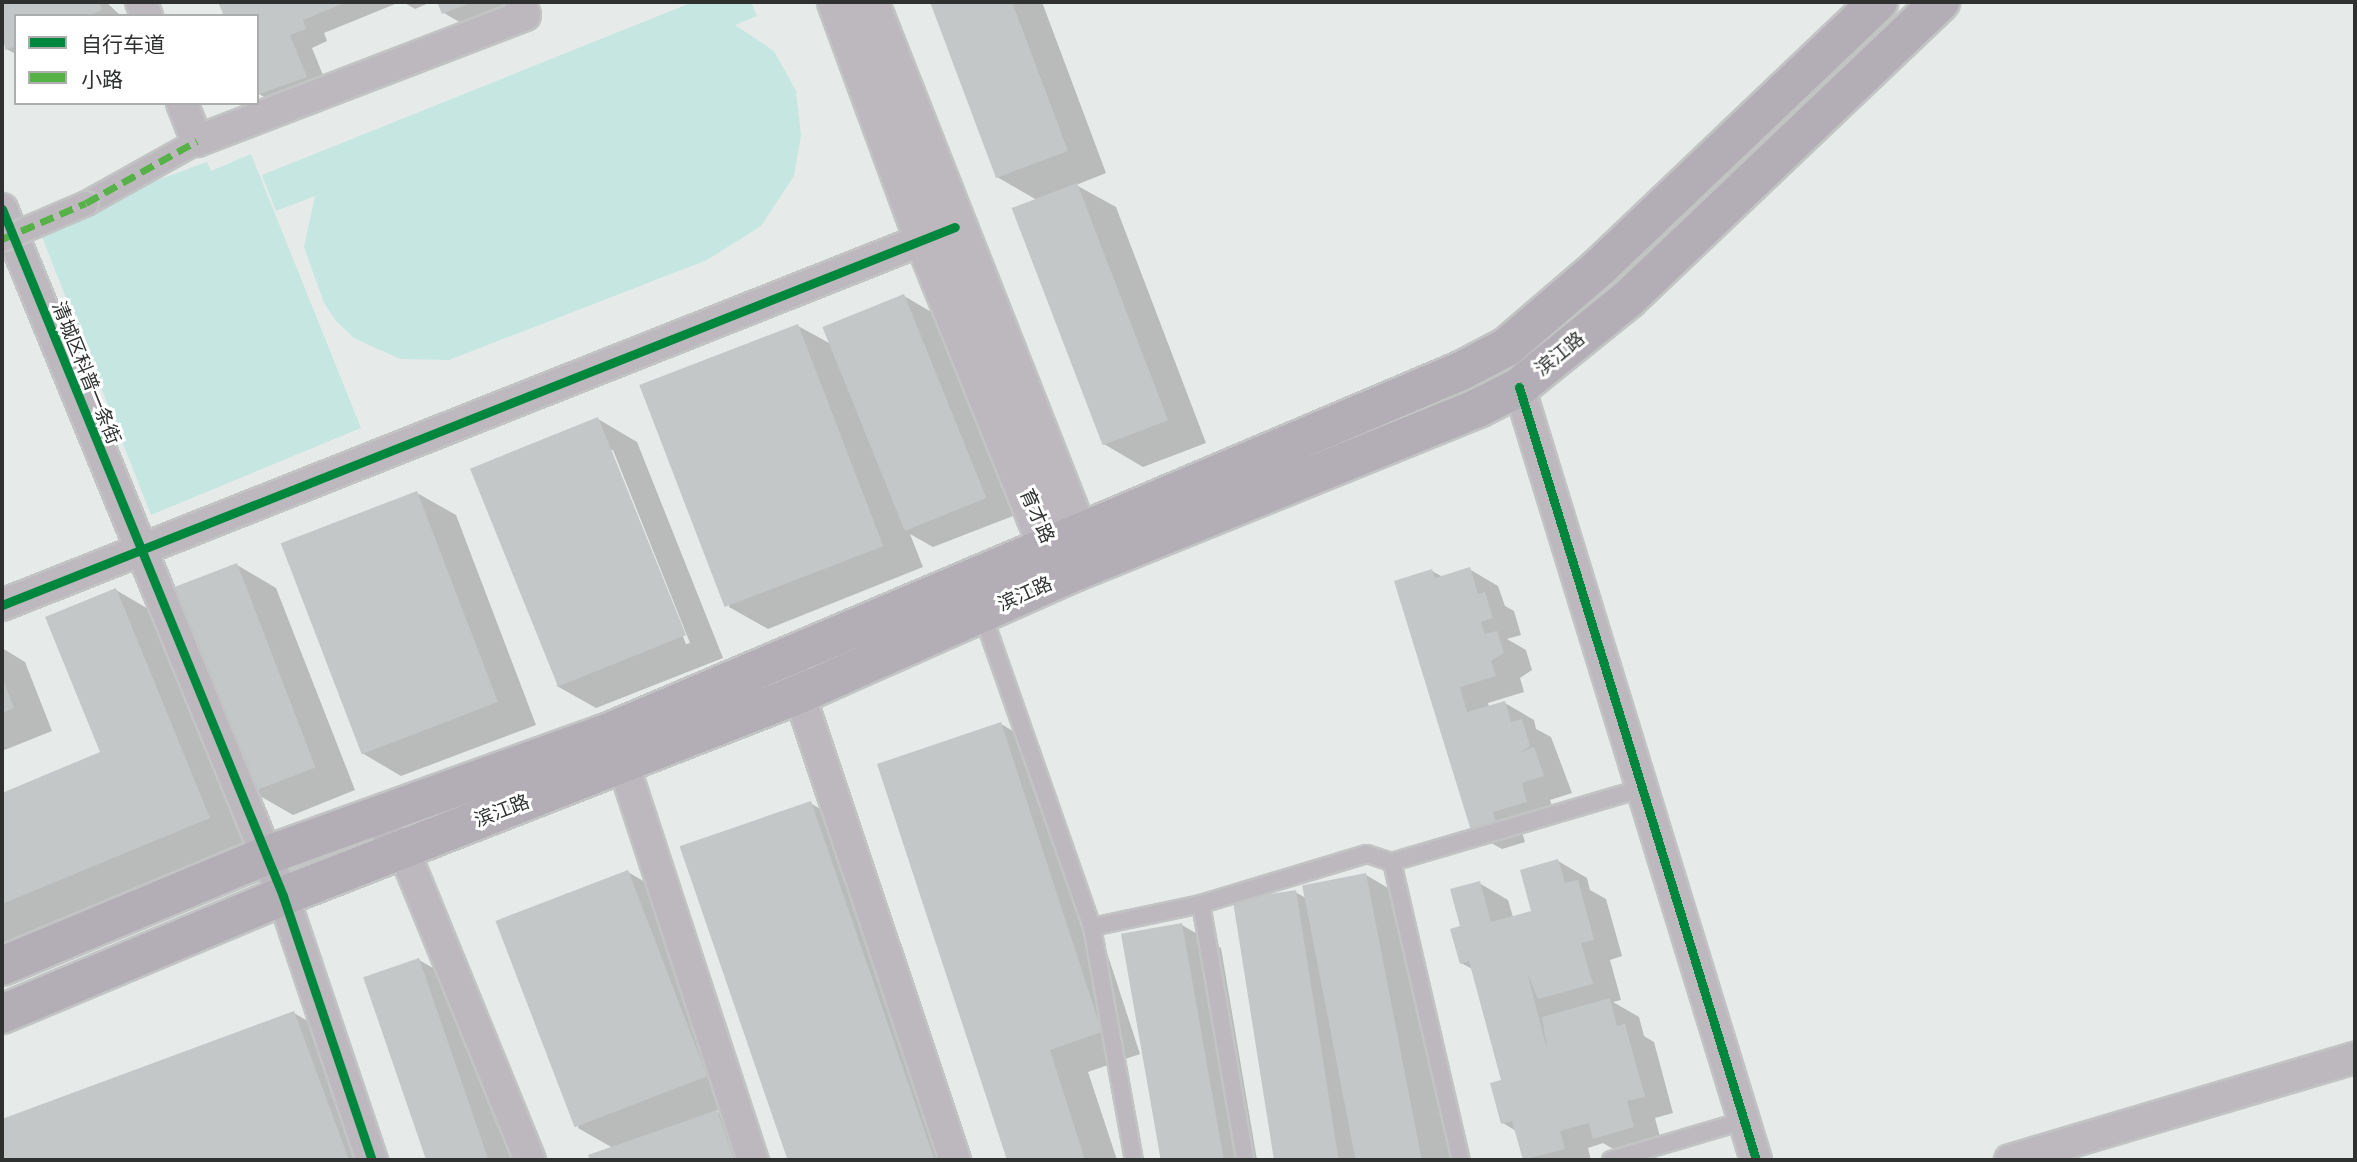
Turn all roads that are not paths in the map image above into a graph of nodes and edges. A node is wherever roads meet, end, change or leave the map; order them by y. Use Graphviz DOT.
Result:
graph roads {
  1 [pos="520,2"];
  2 [pos="836,2"];
  3 [pos="869,2"];
  4 [pos="1878,2"];
  5 [pos="1940,2"];
  6 [pos="183,105"];
  7 [pos="197,141"];
  8 [pos="2,209"];
  9 [pos="940,233"];
  10 [pos="2,239"];
  11 [pos="1519,387"];
  12 [pos="138,550"];
  13 [pos="1067,550"];
  14 [pos="2,605"];
  15 [pos="982,613"];
  16 [pos="787,657"];
  17 [pos="802,693"];
  18 [pos="618,748"];
  19 [pos="1644,788"];
  20 [pos="370,819"];
  21 [pos="403,849"];
  22 [pos="265,856"];
  23 [pos="1392,862"];
  24 [pos="283,896"];
  25 [pos="1201,904"];
  26 [pos="1091,927"];
  27 [pos="2,966"];
  28 [pos="2,1014"];
  29 [pos="2355,1058"];
  30 [pos="1746,1120"];
  31 [pos="372,1160"];
  32 [pos="530,1160"];
  33 [pos="753,1160"];
  34 [pos="955,1160"];
  35 [pos="1134,1160"];
  36 [pos="1245,1160"];
  37 [pos="1461,1160"];
  38 [pos="1611,1160"];
  39 [pos="1756,1160"];
  40 [pos="2010,1160"];
  1 -- 7 [label="street"];
  2 -- 9 [label="street, 育才路"];
  3 -- 9 [label="street, 育才路"];
  4 -- 13 [label="main road, 滨江路"];
  5 -- 11 [label="main road, 滨江路"];
  6 -- 7 [label="street"];
  7 -- 10 [label="street, bridge"];
  8 -- 12 [label="street, 清城区科普一条街"];
  9 -- 12 [label="street"];
  9 -- 13 [label="street, 育才路"];
  11 -- 13 [label="main road, 滨江路"];
  11 -- 19 [label="street"];
  12 -- 14 [label="street"];
  12 -- 22 [label="street, 清城区科普一条街"];
  13 -- 15 [label="main road, 滨江路"];
  13 -- 16 [label="main road, 滨江路"];
  15 -- 17 [label="main road, 滨江路"];
  15 -- 26 [label="lane"];
  16 -- 17 [label="street"];
  16 -- 18 [label="main road, 滨江路"];
  17 -- 18 [label="main road, 滨江路"];
  17 -- 34 [label="street"];
  18 -- 20 [label="main road, 滨江路"];
  18 -- 21 [label="main road, 滨江路"];
  18 -- 33 [label="street"];
  19 -- 23 [label="lane"];
  19 -- 30 [label="street"];
  20 -- 21 [label="street"];
  20 -- 22 [label="main road, 滨江路"];
  21 -- 24 [label="main road, 滨江路"];
  21 -- 32 [label="street"];
  22 -- 24 [label="street, 清城区科普一条街"];
  22 -- 27 [label="main road, 滨江路"];
  23 -- 25 [label="lane"];
  23 -- 37 [label="lane"];
  24 -- 28 [label="main road, 滨江路"];
  24 -- 31 [label="street, 清城区科普一条街"];
  25 -- 26 [label="lane"];
  25 -- 36 [label="lane"];
  26 -- 35 [label="lane"];
  29 -- 40 [label="street"];
  30 -- 38 [label="lane"];
  30 -- 39 [label="street"];
}
